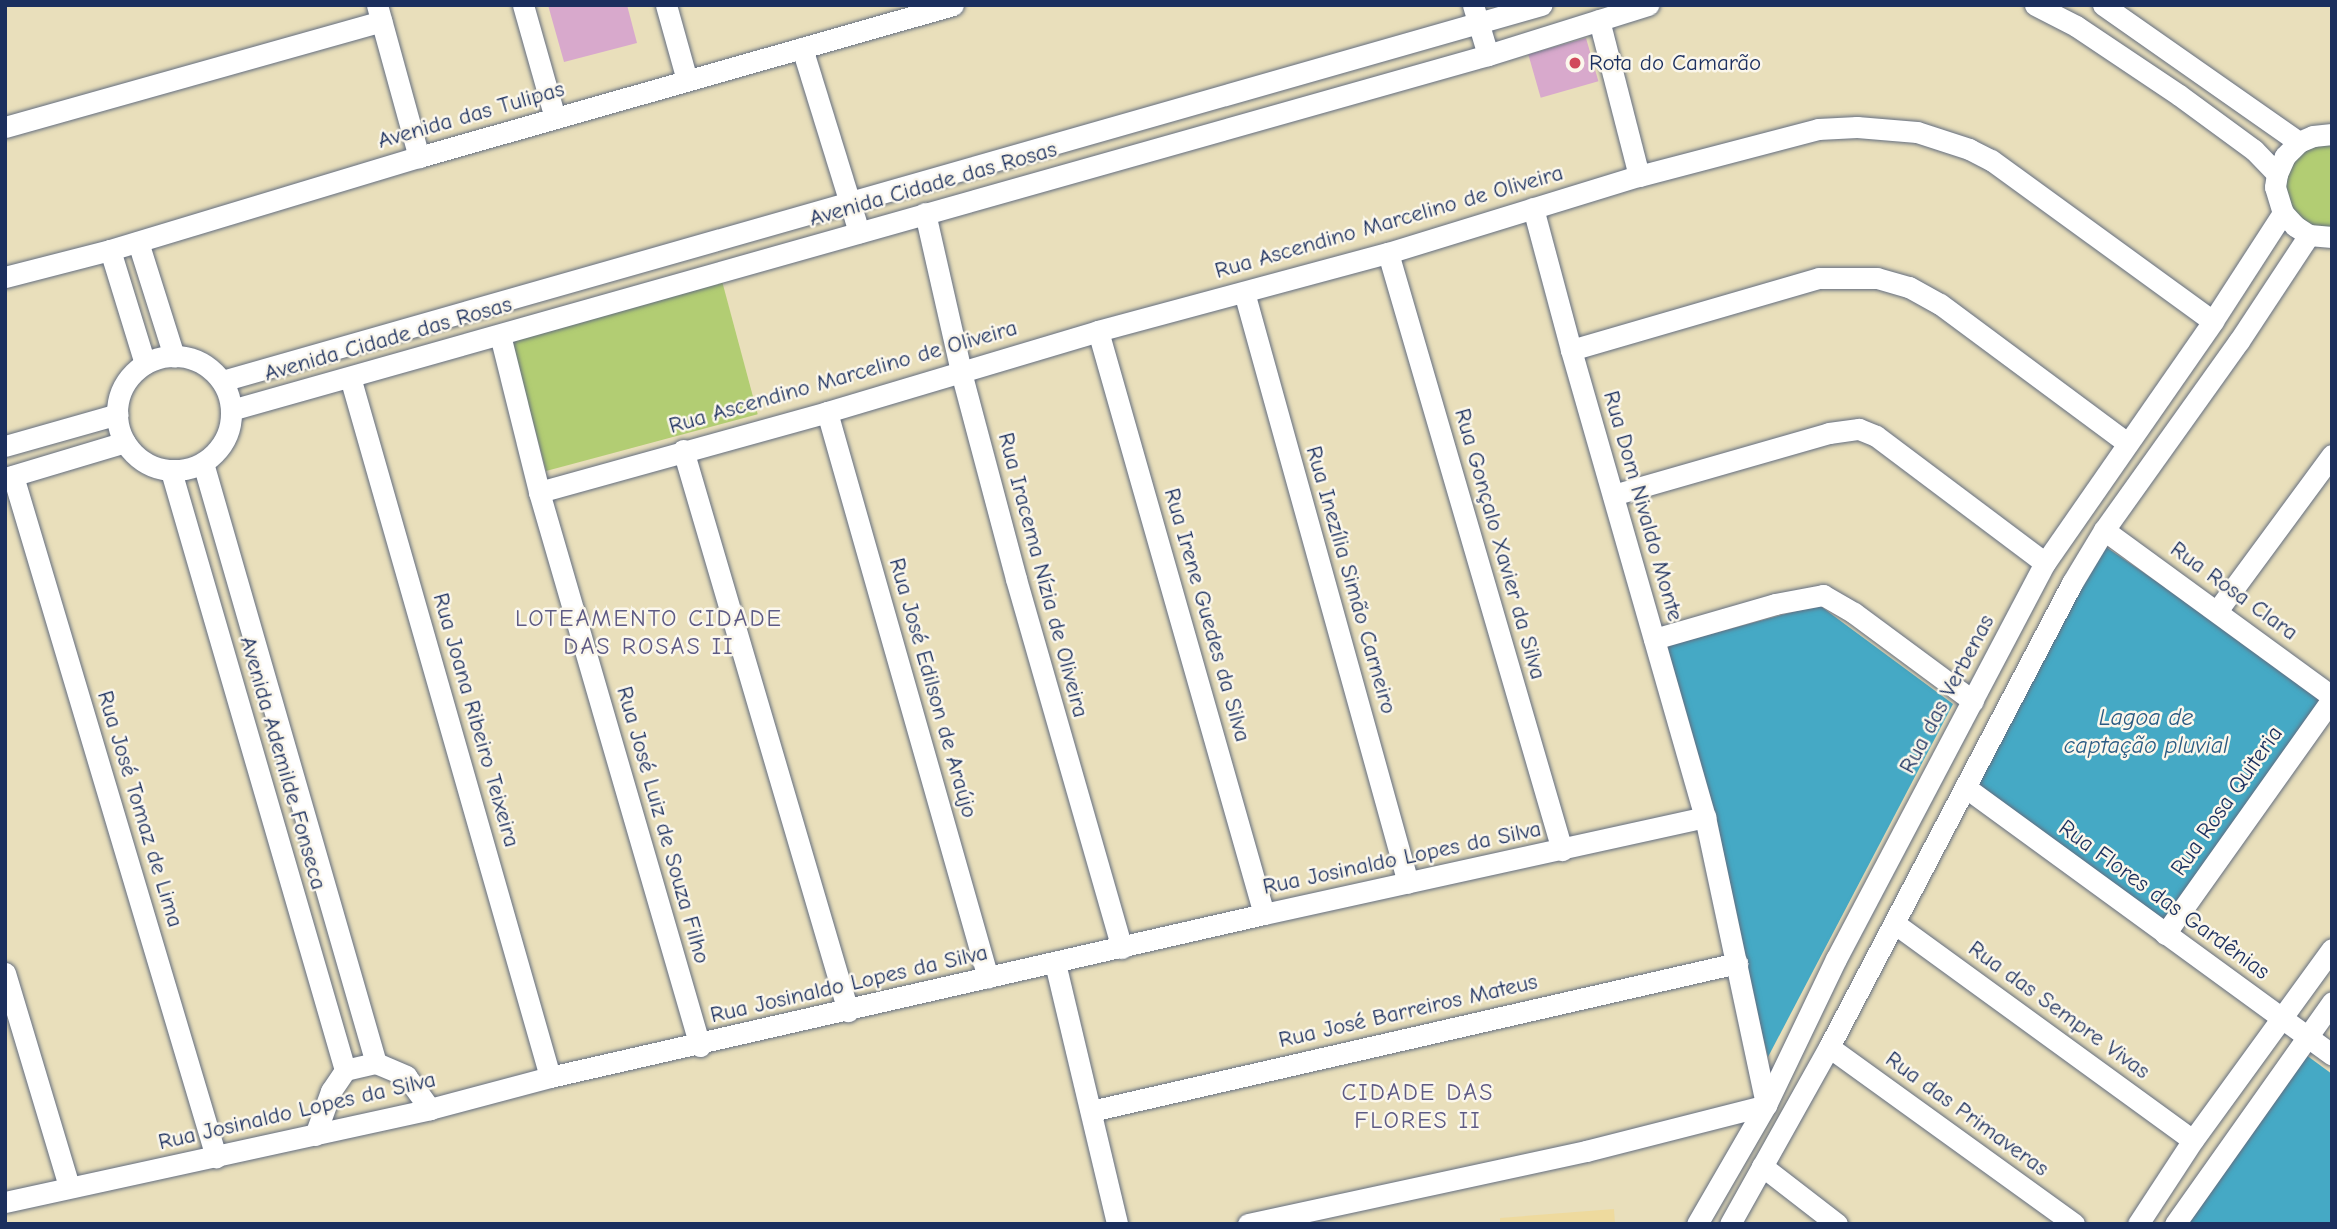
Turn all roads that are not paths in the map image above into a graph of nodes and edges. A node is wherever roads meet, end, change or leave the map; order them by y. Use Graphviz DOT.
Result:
graph roads {
  1 [pos="523,5"];
  2 [pos="666,5"];
  3 [pos="953,5"];
  4 [pos="1541,5"];
  5 [pos="1648,5"];
  6 [pos="2035,5"];
  7 [pos="2104,5"];
  8 [pos="379,13"];
  9 [pos="1476,14"];
  10 [pos="1599,20"];
  11 [pos="802,48"];
  12 [pos="1488,55"];
  13 [pos="687,80"];
  14 [pos="555,118"];
  15 [pos="5,127"];
  16 [pos="2332,134"];
  17 [pos="2299,142"];
  18 [pos="419,157"];
  19 [pos="2277,174"];
  20 [pos="1639,176"];
  21 [pos="850,200"];
  22 [pos="1533,208"];
  23 [pos="925,213"];
  24 [pos="2283,213"];
  25 [pos="859,232"];
  26 [pos="2309,235"];
  27 [pos="2332,237"];
  28 [pos="138,242"];
  29 [pos="110,250"];
  30 [pos="1388,253"];
  31 [pos="5,277"];
  32 [pos="1244,292"];
  33 [pos="2213,321"];
  34 [pos="1098,331"];
  35 [pos="500,335"];
  36 [pos="1571,350"];
  37 [pos="174,356"];
  38 [pos="145,364"];
  39 [pos="961,372"];
  40 [pos="351,377"];
  41 [pos="222,381"];
  42 [pos="231,410"];
  43 [pos="827,412"];
  44 [pos="118,414"];
  45 [pos="125,442"];
  46 [pos="2127,443"];
  47 [pos="5,446"];
  48 [pos="683,450"];
  49 [pos="2332,455"];
  50 [pos="203,463"];
  51 [pos="171,471"];
  52 [pos="9,477"];
  53 [pos="539,492"];
  54 [pos="1613,495"];
  55 [pos="2104,530"];
  56 [pos="2045,563"];
  57 [pos="2217,611"];
  58 [pos="1654,639"];
  59 [pos="2332,697"];
  60 [pos="1973,701"];
  61 [pos="1965,787"];
  62 [pos="1705,817"];
  63 [pos="1562,850"];
  64 [pos="1408,883"];
  65 [pos="1264,914"];
  66 [pos="1894,923"];
  67 [pos="2165,934"];
  68 [pos="1122,948"];
  69 [pos="2332,949"];
  70 [pos="1055,963"];
  71 [pos="1737,963"];
  72 [pos="5,973"];
  73 [pos="988,978"];
  74 [pos="2332,1002"];
  75 [pos="848,1011"];
  76 [pos="2281,1018"];
  77 [pos="2307,1037"];
  78 [pos="700,1046"];
  79 [pos="1829,1047"];
  80 [pos="2332,1055"];
  81 [pos="376,1063"];
  82 [pos="345,1070"];
  83 [pos="551,1077"];
  84 [pos="1766,1105"];
  85 [pos="430,1109"];
  86 [pos="1091,1111"];
  87 [pos="1789,1119"];
  88 [pos="315,1135"];
  89 [pos="2193,1140"];
  90 [pos="216,1157"];
  91 [pos="1762,1166"];
  92 [pos="69,1187"];
  93 [pos="5,1202"];
  94 [pos="1117,1224"];
  95 [pos="1248,1224"];
  96 [pos="1697,1224"];
  97 [pos="1730,1224"];
  98 [pos="1837,1224"];
  99 [pos="2074,1224"];
  100 [pos="2138,1224"];
  101 [pos="2175,1224"];
  1 -- 14 [label="street"];
  2 -- 13 [label="street"];
  3 -- 11 [label="street, Avenida das Tulipas"];
  4 -- 9 [label="street, Avenida Cidade das Rosas"];
  5 -- 10 [label="street, Avenida Cidade das Rosas"];
  6 -- 19 [label="street"];
  7 -- 17 [label="street"];
  8 -- 15 [label="street"];
  8 -- 18 [label="street"];
  9 -- 12 [label="street"];
  9 -- 21 [label="street, Avenida Cidade das Rosas"];
  10 -- 12 [label="street, Avenida Cidade das Rosas"];
  10 -- 20 [label="street"];
  11 -- 13 [label="street, Avenida das Tulipas"];
  11 -- 21 [label="street"];
  12 -- 23 [label="street, Avenida Cidade das Rosas"];
  13 -- 14 [label="street, Avenida das Tulipas"];
  14 -- 18 [label="street, Avenida das Tulipas"];
  16 -- 17 [label="street"];
  17 -- 19 [label="street"];
  18 -- 28 [label="street, Avenida das Tulipas"];
  19 -- 24 [label="street"];
  20 -- 22 [label="street, Rua Ascendino Marcelino de Oliveira"];
  20 -- 33 [label="street, Rua Ascendino Marcelino de Oliveira"];
  21 -- 25 [label="street"];
  21 -- 41 [label="street, Avenida Cidade das Rosas"];
  22 -- 30 [label="street, Rua Ascendino Marcelino de Oliveira"];
  22 -- 36 [label="street, Rua Dom Nivaldo Monte"];
  23 -- 25 [label="street, Avenida Cidade das Rosas"];
  23 -- 39 [label="street, Rua Iracema Nízia de Oliveira"];
  24 -- 26 [label="street"];
  24 -- 33 [label="street, Rua das Verbenas"];
  25 -- 35 [label="street, Avenida Cidade das Rosas"];
  26 -- 27 [label="street"];
  26 -- 55 [label="street"];
  28 -- 29 [label="street, Avenida das Tulipas"];
  28 -- 37 [label="street"];
  29 -- 31 [label="street, Avenida das Tulipas"];
  29 -- 38 [label="street"];
  30 -- 32 [label="street, Rua Ascendino Marcelino de Oliveira"];
  30 -- 63 [label="street, Rua Gonçalo Xavier da Silva"];
  32 -- 34 [label="street, Rua Ascendino Marcelino de Oliveira"];
  32 -- 64 [label="street, Rua Inezília Simão Carneiro"];
  33 -- 46 [label="street, Rua das Verbenas"];
  34 -- 39 [label="street, Rua Ascendino Marcelino de Oliveira"];
  34 -- 65 [label="street, Rua Irene Guedes da Silva"];
  35 -- 40 [label="street, Avenida Cidade das Rosas"];
  35 -- 53 [label="street, Rua José Luiz de Souza Filho"];
  36 -- 46 [label="street"];
  36 -- 54 [label="street, Rua Dom Nivaldo Monte"];
  37 -- 38 [label="street"];
  37 -- 41 [label="street"];
  38 -- 44 [label="street"];
  39 -- 43 [label="street, Rua Ascendino Marcelino de Oliveira"];
  39 -- 68 [label="street, Rua Iracema Nízia de Oliveira"];
  40 -- 42 [label="street, Avenida Cidade das Rosas"];
  40 -- 83 [label="street, Rua Joana Ribeiro Teixeira"];
  41 -- 42 [label="street"];
  42 -- 50 [label="street"];
  43 -- 48 [label="street, Rua Ascendino Marcelino de Oliveira"];
  43 -- 73 [label="street, Rua José Edilson de Araújo"];
  44 -- 45 [label="street"];
  44 -- 47 [label="street"];
  45 -- 51 [label="street"];
  45 -- 52 [label="street"];
  46 -- 56 [label="street, Rua das Verbenas"];
  48 -- 53 [label="street, Rua Ascendino Marcelino de Oliveira"];
  48 -- 75 [label="street"];
  49 -- 57 [label="street"];
  50 -- 51 [label="street"];
  50 -- 81 [label="street, Avenida Ademilde Fonseca"];
  51 -- 82 [label="street, Avenida Ademilde Fonseca"];
  52 -- 90 [label="street, Rua José Tomaz de Lima"];
  53 -- 78 [label="street, Rua José Luiz de Souza Filho"];
  54 -- 56 [label="street"];
  54 -- 58 [label="street, Rua Dom Nivaldo Monte"];
  55 -- 57 [label="street, Rua Rosa Clara"];
  55 -- 61 [label="street"];
  56 -- 60 [label="street, Rua das Verbenas"];
  57 -- 59 [label="street, Rua Rosa Clara"];
  58 -- 60 [label="street"];
  58 -- 62 [label="street, Rua Dom Nivaldo Monte"];
  59 -- 67 [label="street, Rua Rosa Quiteria"];
  60 -- 84 [label="street, Rua das Verbenas"];
  61 -- 66 [label="street"];
  61 -- 67 [label="street, Rua Flores das Gardênias"];
  62 -- 63 [label="street, Rua Josinaldo Lopes da Silva"];
  62 -- 71 [label="street, Rua Dom Nivaldo Monte"];
  63 -- 64 [label="street, Rua Josinaldo Lopes da Silva"];
  64 -- 65 [label="street, Rua Josinaldo Lopes da Silva"];
  65 -- 68 [label="street, Rua Josinaldo Lopes da Silva"];
  66 -- 79 [label="street"];
  66 -- 89 [label="street, Rua das Sempre Vivas"];
  67 -- 76 [label="street, Rua Flores das Gardênias"];
  68 -- 70 [label="street, Rua Josinaldo Lopes da Silva"];
  69 -- 76 [label="street"];
  70 -- 73 [label="street, Rua Josinaldo Lopes da Silva"];
  70 -- 86 [label="street"];
  71 -- 84 [label="street, Rua Dom Nivaldo Monte"];
  71 -- 86 [label="street, Rua José Barreiros Mateus"];
  72 -- 92 [label="street"];
  73 -- 75 [label="street, Rua Josinaldo Lopes da Silva"];
  74 -- 77 [label="street"];
  75 -- 78 [label="street, Rua Josinaldo Lopes da Silva"];
  76 -- 77 [label="street, Rua Flores das Gardênias"];
  76 -- 89 [label="street"];
  77 -- 80 [label="street, Rua Flores das Gardênias"];
  77 -- 101 [label="street"];
  78 -- 83 [label="street, Rua Josinaldo Lopes da Silva"];
  79 -- 87 [label="street"];
  79 -- 99 [label="street, Rua das Primaveras"];
  81 -- 82 [label="street"];
  81 -- 85 [label="street"];
  82 -- 88 [label="street"];
  83 -- 85 [label="street, Rua Josinaldo Lopes da Silva"];
  84 -- 87 [label="street"];
  84 -- 95 [label="street"];
  84 -- 96 [label="street, Rua das Verbenas"];
  85 -- 88 [label="street, Rua Josinaldo Lopes da Silva"];
  86 -- 94 [label="street"];
  87 -- 91 [label="street"];
  88 -- 90 [label="street, Rua Josinaldo Lopes da Silva"];
  89 -- 100 [label="street"];
  90 -- 92 [label="street, Rua Josinaldo Lopes da Silva"];
  91 -- 97 [label="street"];
  91 -- 98 [label="street"];
  92 -- 93 [label="street, Rua Josinaldo Lopes da Silva"];
}
